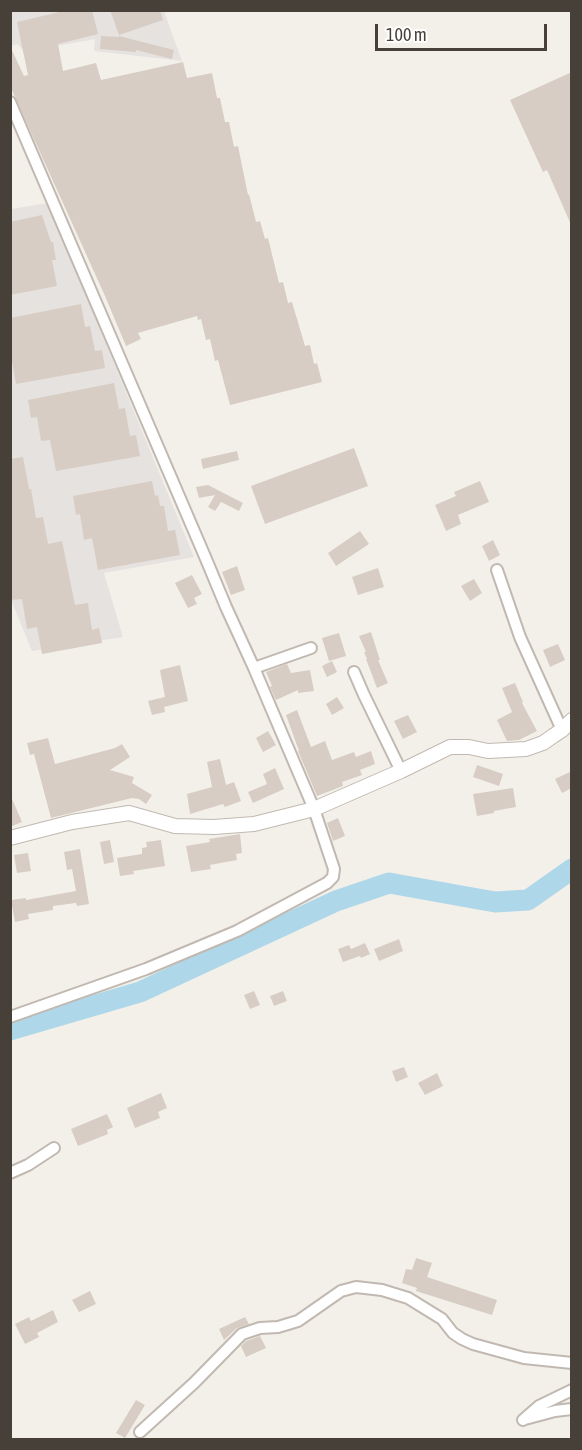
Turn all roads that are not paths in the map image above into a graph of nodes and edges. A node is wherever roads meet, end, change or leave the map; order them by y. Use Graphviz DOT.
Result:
graph roads {
  1 [pos="10,102"];
  2 [pos="497,570"];
  3 [pos="311,648"];
  4 [pos="254,668"];
  5 [pos="354,672"];
  6 [pos="567,725"];
  7 [pos="401,771"];
  8 [pos="314,809"];
  9 [pos="10,838"];
  10 [pos="10,1017"];
  11 [pos="54,1148"];
  12 [pos="10,1173"];
  13 [pos="572,1363"];
  14 [pos="572,1390"];
  15 [pos="572,1409"];
  16 [pos="140,1432"];
  1 -- 4 [label="street"];
  2 -- 6 [label="street"];
  3 -- 4 [label="street"];
  4 -- 8 [label="street"];
  5 -- 7 [label="street"];
  6 -- 7 [label="street"];
  7 -- 8 [label="street"];
  8 -- 9 [label="street"];
  8 -- 10 [label="street"];
  11 -- 12 [label="street"];
  13 -- 16 [label="street"];
  14 -- 15 [label="street"];
}
